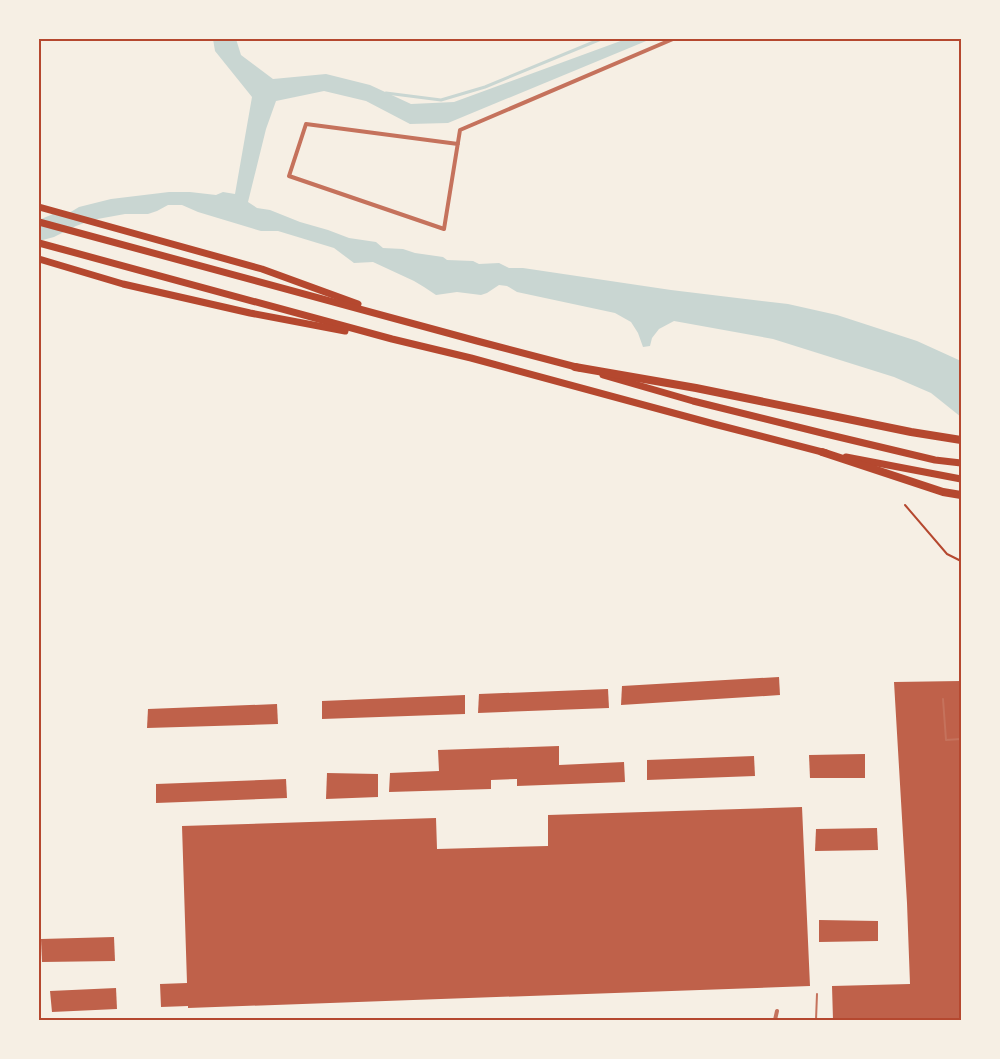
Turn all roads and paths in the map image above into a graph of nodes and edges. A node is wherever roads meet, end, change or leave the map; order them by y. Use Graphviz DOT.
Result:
graph roads {
  1 [pos="673,39"];
  2 [pos="458,144"];
  3 [pos="39,207"];
  4 [pos="39,222"];
  5 [pos="39,242"];
  6 [pos="39,259"];
  7 [pos="403,320"];
  8 [pos="392,339"];
  9 [pos="575,367"];
  10 [pos="961,440"];
  11 [pos="822,452"];
  12 [pos="961,462"];
  13 [pos="961,479"];
  14 [pos="961,495"];
  15 [pos="905,505"];
  16 [pos="961,561"];
  17 [pos="943,699"];
  18 [pos="961,739"];
  19 [pos="960,982"];
  20 [pos="817,994"];
  21 [pos="777,1011"];
  22 [pos="775,1020"];
  23 [pos="816,1020"];
  24 [pos="961,1020"];
  1 -- 2 [label="street"];
  2 -- 2 [label="street"];
  3 -- 7 [label="highway"];
  4 -- 7 [label="highway"];
  5 -- 8 [label="highway"];
  6 -- 8 [label="highway"];
  7 -- 9 [label="highway"];
  8 -- 11 [label="highway"];
  9 -- 10 [label="highway"];
  9 -- 12 [label="highway"];
  11 -- 13 [label="highway"];
  11 -- 14 [label="highway"];
  15 -- 16 [label="path"];
  17 -- 18 [label="lane"];
  19 -- 24 [label="lane"];
  20 -- 23 [label="lane"];
  21 -- 22 [label="street"];
}
